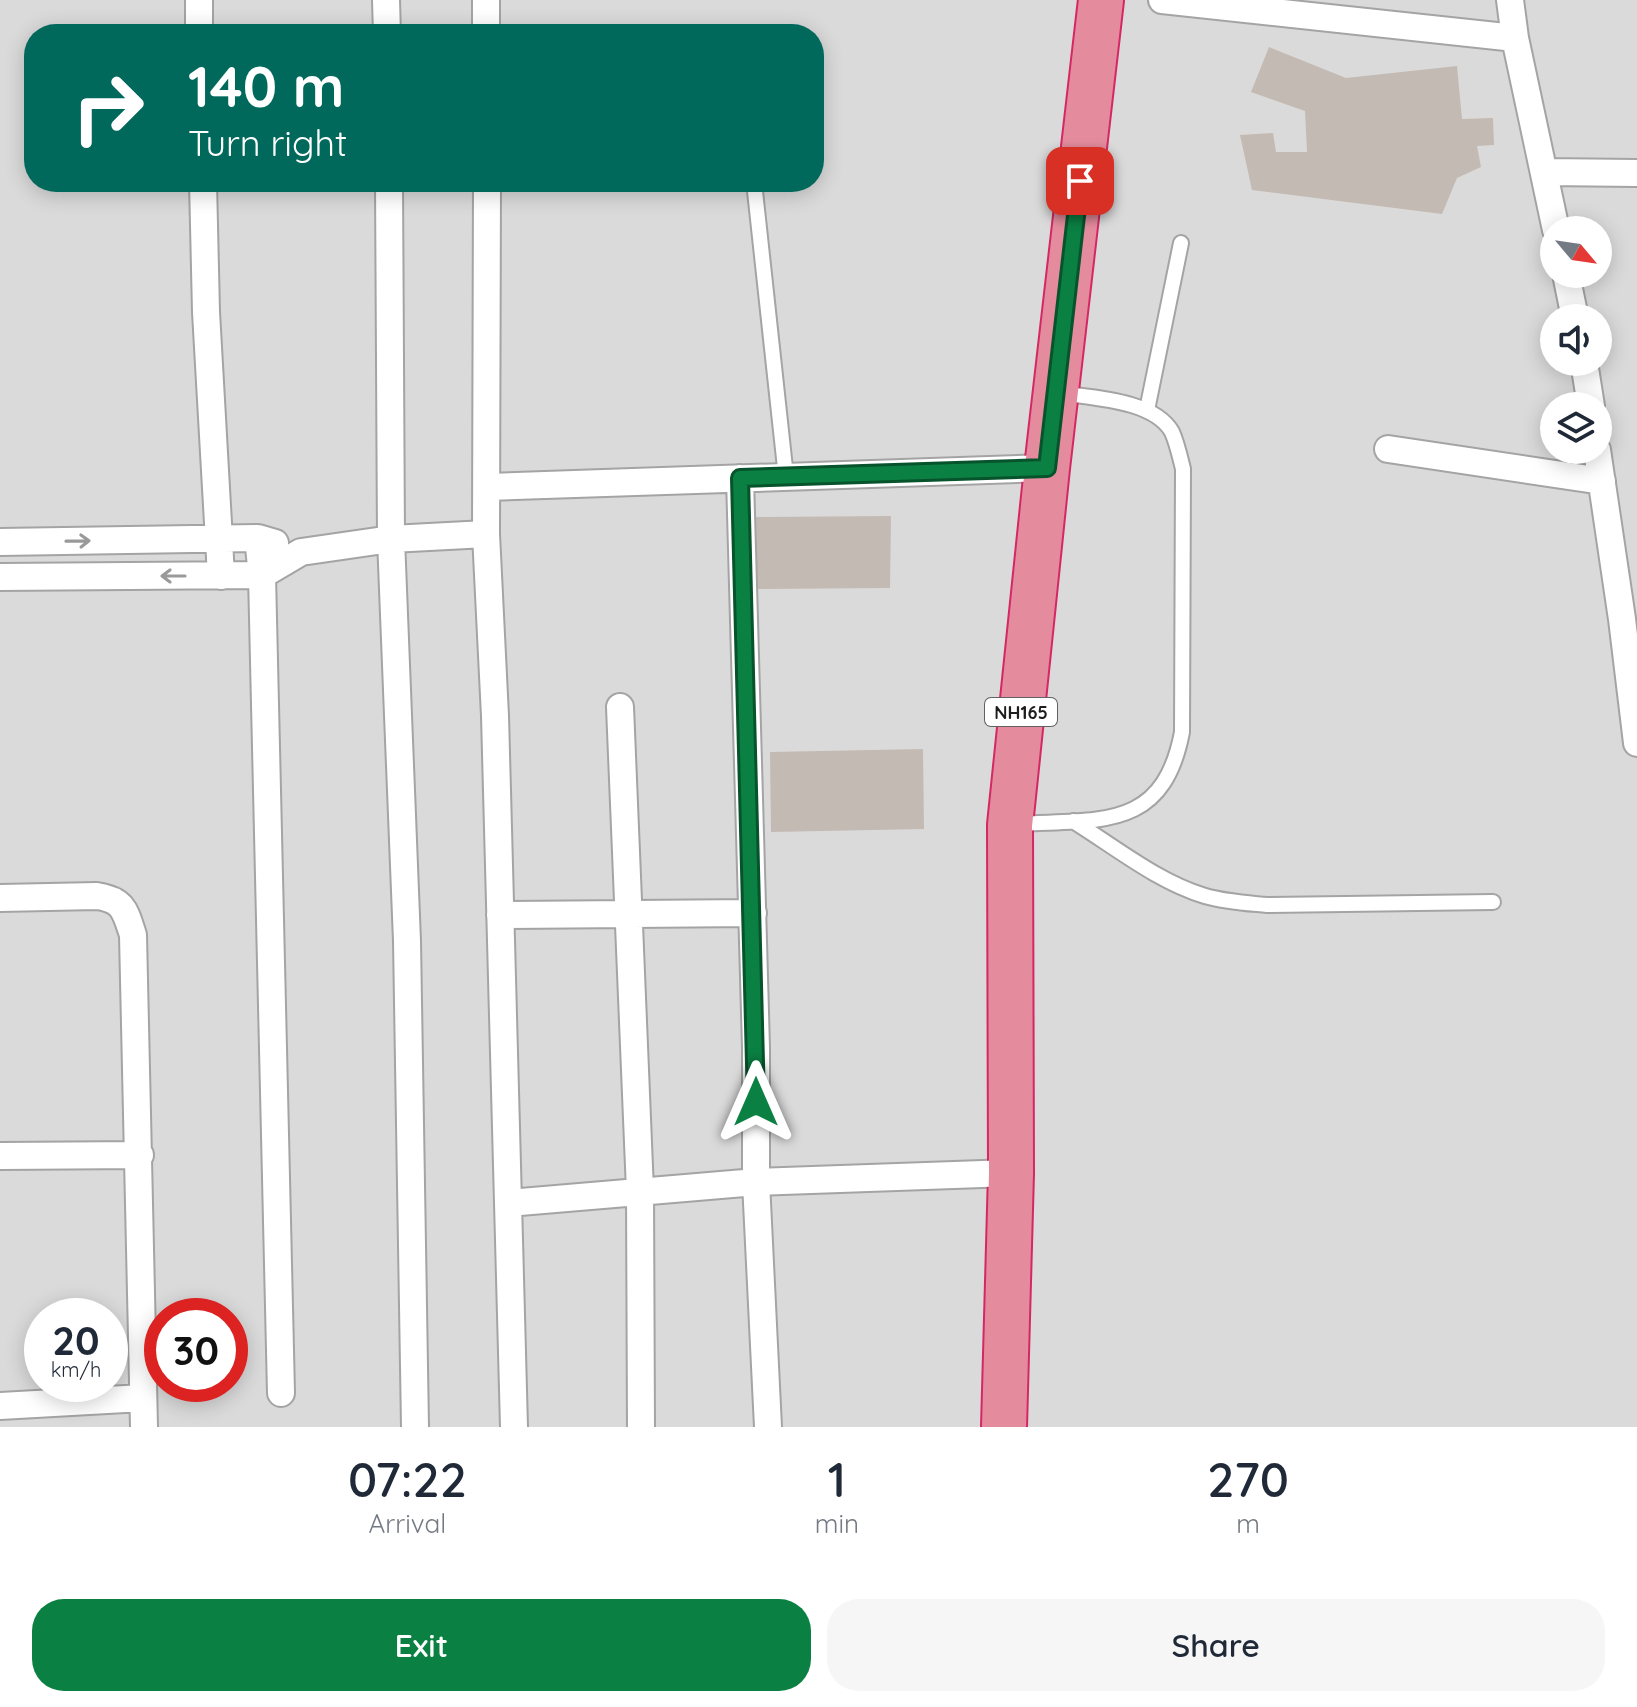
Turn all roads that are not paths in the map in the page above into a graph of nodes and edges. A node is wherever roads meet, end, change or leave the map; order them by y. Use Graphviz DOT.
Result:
graph roads {
  1 [pos="199,0"];
  2 [pos="386,0"];
  3 [pos="486,0"];
  4 [pos="1101,0"];
  5 [pos="1162,0"];
  6 [pos="1510,0"];
  7 [pos="199,24"];
  8 [pos="387,24"];
  9 [pos="486,24"];
  10 [pos="1515,38"];
  11 [pos="1544,172"];
  12 [pos="1637,173"];
  13 [pos="203,192"];
  14 [pos="389,192"];
  15 [pos="487,192"];
  16 [pos="755,192"];
  17 [pos="1553,216"];
  18 [pos="1181,243"];
  19 [pos="1056,392"];
  20 [pos="1147,410"];
  21 [pos="1388,449"];
  22 [pos="1599,464"];
  23 [pos="1047,468"];
  24 [pos="786,477"];
  25 [pos="740,478"];
  26 [pos="1602,481"];
  27 [pos="488,487"];
  28 [pos="486,534"];
  29 [pos="258,538"];
  30 [pos="401,539"];
  31 [pos="219,540"];
  32 [pos="0,542"];
  33 [pos="301,552"];
  34 [pos="262,575"];
  35 [pos="221,576"];
  36 [pos="0,577"];
  37 [pos="1630,628"];
  38 [pos="620,707"];
  39 [pos="1637,743"];
  40 [pos="1073,821"];
  41 [pos="1010,825"];
  42 [pos="0,898"];
  43 [pos="1493,902"];
  44 [pos="629,913"];
  45 [pos="753,913"];
  46 [pos="500,915"];
  47 [pos="140,1155"];
  48 [pos="0,1156"];
  49 [pos="1011,1173"];
  50 [pos="756,1182"];
  51 [pos="640,1191"];
  52 [pos="508,1203"];
  53 [pos="281,1393"];
  54 [pos="143,1398"];
  55 [pos="0,1406"];
  56 [pos="144,1427"];
  57 [pos="415,1427"];
  58 [pos="514,1427"];
  59 [pos="641,1427"];
  60 [pos="768,1427"];
  61 [pos="1004,1427"];
  1 -- 7 [label="street"];
  2 -- 8 [label="street"];
  3 -- 9 [label="street"];
  4 -- 19 [label="highway, NH165"];
  5 -- 10 [label="street"];
  6 -- 10 [label="street"];
  10 -- 11 [label="street"];
  11 -- 12 [label="street"];
  11 -- 17 [label="street"];
  13 -- 31 [label="street"];
  14 -- 30 [label="street"];
  15 -- 27 [label="street"];
  16 -- 24 [label="lane"];
  18 -- 20 [label="lane"];
  19 -- 20 [label="lane"];
  19 -- 23 [label="highway, NH165"];
  20 -- 40 [label="lane"];
  21 -- 26 [label="street"];
  22 -- 26 [label="street"];
  23 -- 24 [label="street"];
  23 -- 41 [label="highway, NH165"];
  24 -- 25 [label="street"];
  25 -- 27 [label="street"];
  25 -- 45 [label="street"];
  26 -- 37 [label="street"];
  27 -- 28 [label="street"];
  28 -- 30 [label="street"];
  28 -- 46 [label="street"];
  29 -- 31 [label="street"];
  29 -- 33 [label="street"];
  29 -- 34 [label="street"];
  30 -- 33 [label="street"];
  30 -- 57 [label="street"];
  32 -- 31 [label="street, one-way"];
  31 -- 35 [label="street"];
  33 -- 34 [label="street"];
  34 -- 35 [label="street"];
  34 -- 53 [label="street"];
  35 -- 36 [label="street, one-way"];
  37 -- 39 [label="street"];
  38 -- 44 [label="street"];
  40 -- 41 [label="lane"];
  40 -- 43 [label="lane"];
  41 -- 49 [label="highway, NH165"];
  42 -- 47 [label="street"];
  44 -- 45 [label="street"];
  44 -- 46 [label="street"];
  44 -- 51 [label="street"];
  45 -- 50 [label="street"];
  46 -- 52 [label="street"];
  47 -- 48 [label="street"];
  47 -- 54 [label="street"];
  49 -- 50 [label="street"];
  49 -- 61 [label="highway, NH165"];
  50 -- 51 [label="street"];
  50 -- 60 [label="street"];
  51 -- 52 [label="street"];
  51 -- 59 [label="street"];
  52 -- 58 [label="street"];
  54 -- 55 [label="street"];
  54 -- 56 [label="street"];
}
